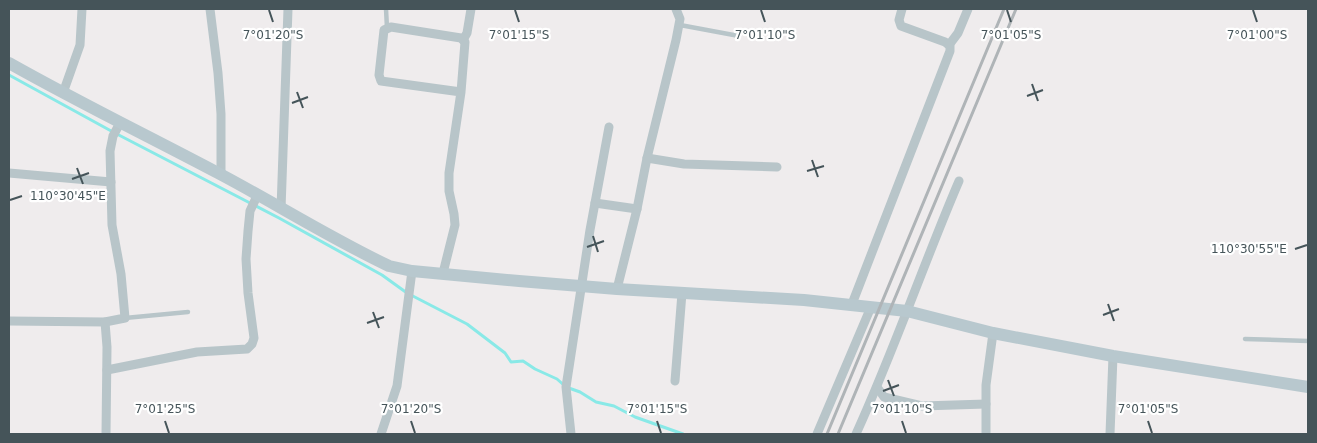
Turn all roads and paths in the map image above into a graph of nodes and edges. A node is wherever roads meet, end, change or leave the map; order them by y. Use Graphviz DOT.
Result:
graph roads {
  1 [pos="82,9"];
  2 [pos="210,9"];
  3 [pos="288,9"];
  4 [pos="386,9"];
  5 [pos="471,9"];
  6 [pos="676,9"];
  7 [pos="902,9"];
  8 [pos="968,9"];
  9 [pos="678,24"];
  10 [pos="387,28"];
  11 [pos="739,36"];
  12 [pos="464,40"];
  13 [pos="949,45"];
  14 [pos="9,63"];
  15 [pos="461,92"];
  16 [pos="63,93"];
  17 [pos="120,123"];
  18 [pos="609,127"];
  19 [pos="647,158"];
  20 [pos="777,167"];
  21 [pos="9,173"];
  22 [pos="220,174"];
  23 [pos="958,181"];
  24 [pos="111,182"];
  25 [pos="257,198"];
  26 [pos="595,203"];
  27 [pos="281,209"];
  28 [pos="637,209"];
  29 [pos="412,271"];
  30 [pos="443,273"];
  31 [pos="582,286"];
  32 [pos="617,289"];
  33 [pos="682,293"];
  34 [pos="852,304"];
  35 [pos="871,307"];
  36 [pos="907,311"];
  37 [pos="188,312"];
  38 [pos="124,318"];
  39 [pos="9,321"];
  40 [pos="105,322"];
  41 [pos="993,333"];
  42 [pos="1245,339"];
  43 [pos="1308,341"];
  44 [pos="1112,356"];
  45 [pos="106,370"];
  46 [pos="675,381"];
  47 [pos="877,387"];
  48 [pos="1308,387"];
  49 [pos="986,404"];
  50 [pos="106,434"];
  51 [pos="381,434"];
  52 [pos="571,434"];
  53 [pos="817,434"];
  54 [pos="856,434"];
  55 [pos="986,434"];
  56 [pos="1110,434"];
  1 -- 16 [label="street"];
  2 -- 22 [label="street"];
  3 -- 27 [label="street"];
  4 -- 10 [label="lane"];
  5 -- 12 [label="street"];
  6 -- 9 [label="street"];
  7 -- 13 [label="street"];
  8 -- 13 [label="street"];
  9 -- 11 [label="lane"];
  9 -- 19 [label="street"];
  10 -- 12 [label="street"];
  10 -- 15 [label="street"];
  12 -- 15 [label="street"];
  13 -- 34 [label="street"];
  14 -- 16 [label="street"];
  15 -- 30 [label="street"];
  16 -- 17 [label="street"];
  17 -- 22 [label="street"];
  17 -- 24 [label="street"];
  18 -- 26 [label="street"];
  19 -- 20 [label="street"];
  19 -- 28 [label="street"];
  21 -- 24 [label="street"];
  22 -- 25 [label="street"];
  23 -- 36 [label="street"];
  24 -- 38 [label="street"];
  25 -- 27 [label="street"];
  25 -- 45 [label="street"];
  26 -- 28 [label="street"];
  26 -- 31 [label="street"];
  27 -- 29 [label="street"];
  28 -- 32 [label="street"];
  29 -- 30 [label="street"];
  29 -- 51 [label="street"];
  30 -- 31 [label="street"];
  31 -- 32 [label="street"];
  31 -- 52 [label="street"];
  32 -- 33 [label="street"];
  33 -- 34 [label="street"];
  33 -- 46 [label="street"];
  34 -- 35 [label="street"];
  35 -- 36 [label="street"];
  35 -- 53 [label="street"];
  36 -- 41 [label="street"];
  36 -- 47 [label="street"];
  37 -- 38 [label="lane"];
  38 -- 40 [label="street"];
  39 -- 40 [label="street"];
  40 -- 45 [label="street"];
  41 -- 44 [label="street"];
  41 -- 49 [label="street"];
  42 -- 43 [label="lane"];
  44 -- 48 [label="street"];
  44 -- 56 [label="street"];
  45 -- 50 [label="street"];
  47 -- 49 [label="street"];
  47 -- 54 [label="street"];
  49 -- 55 [label="street"];
}
